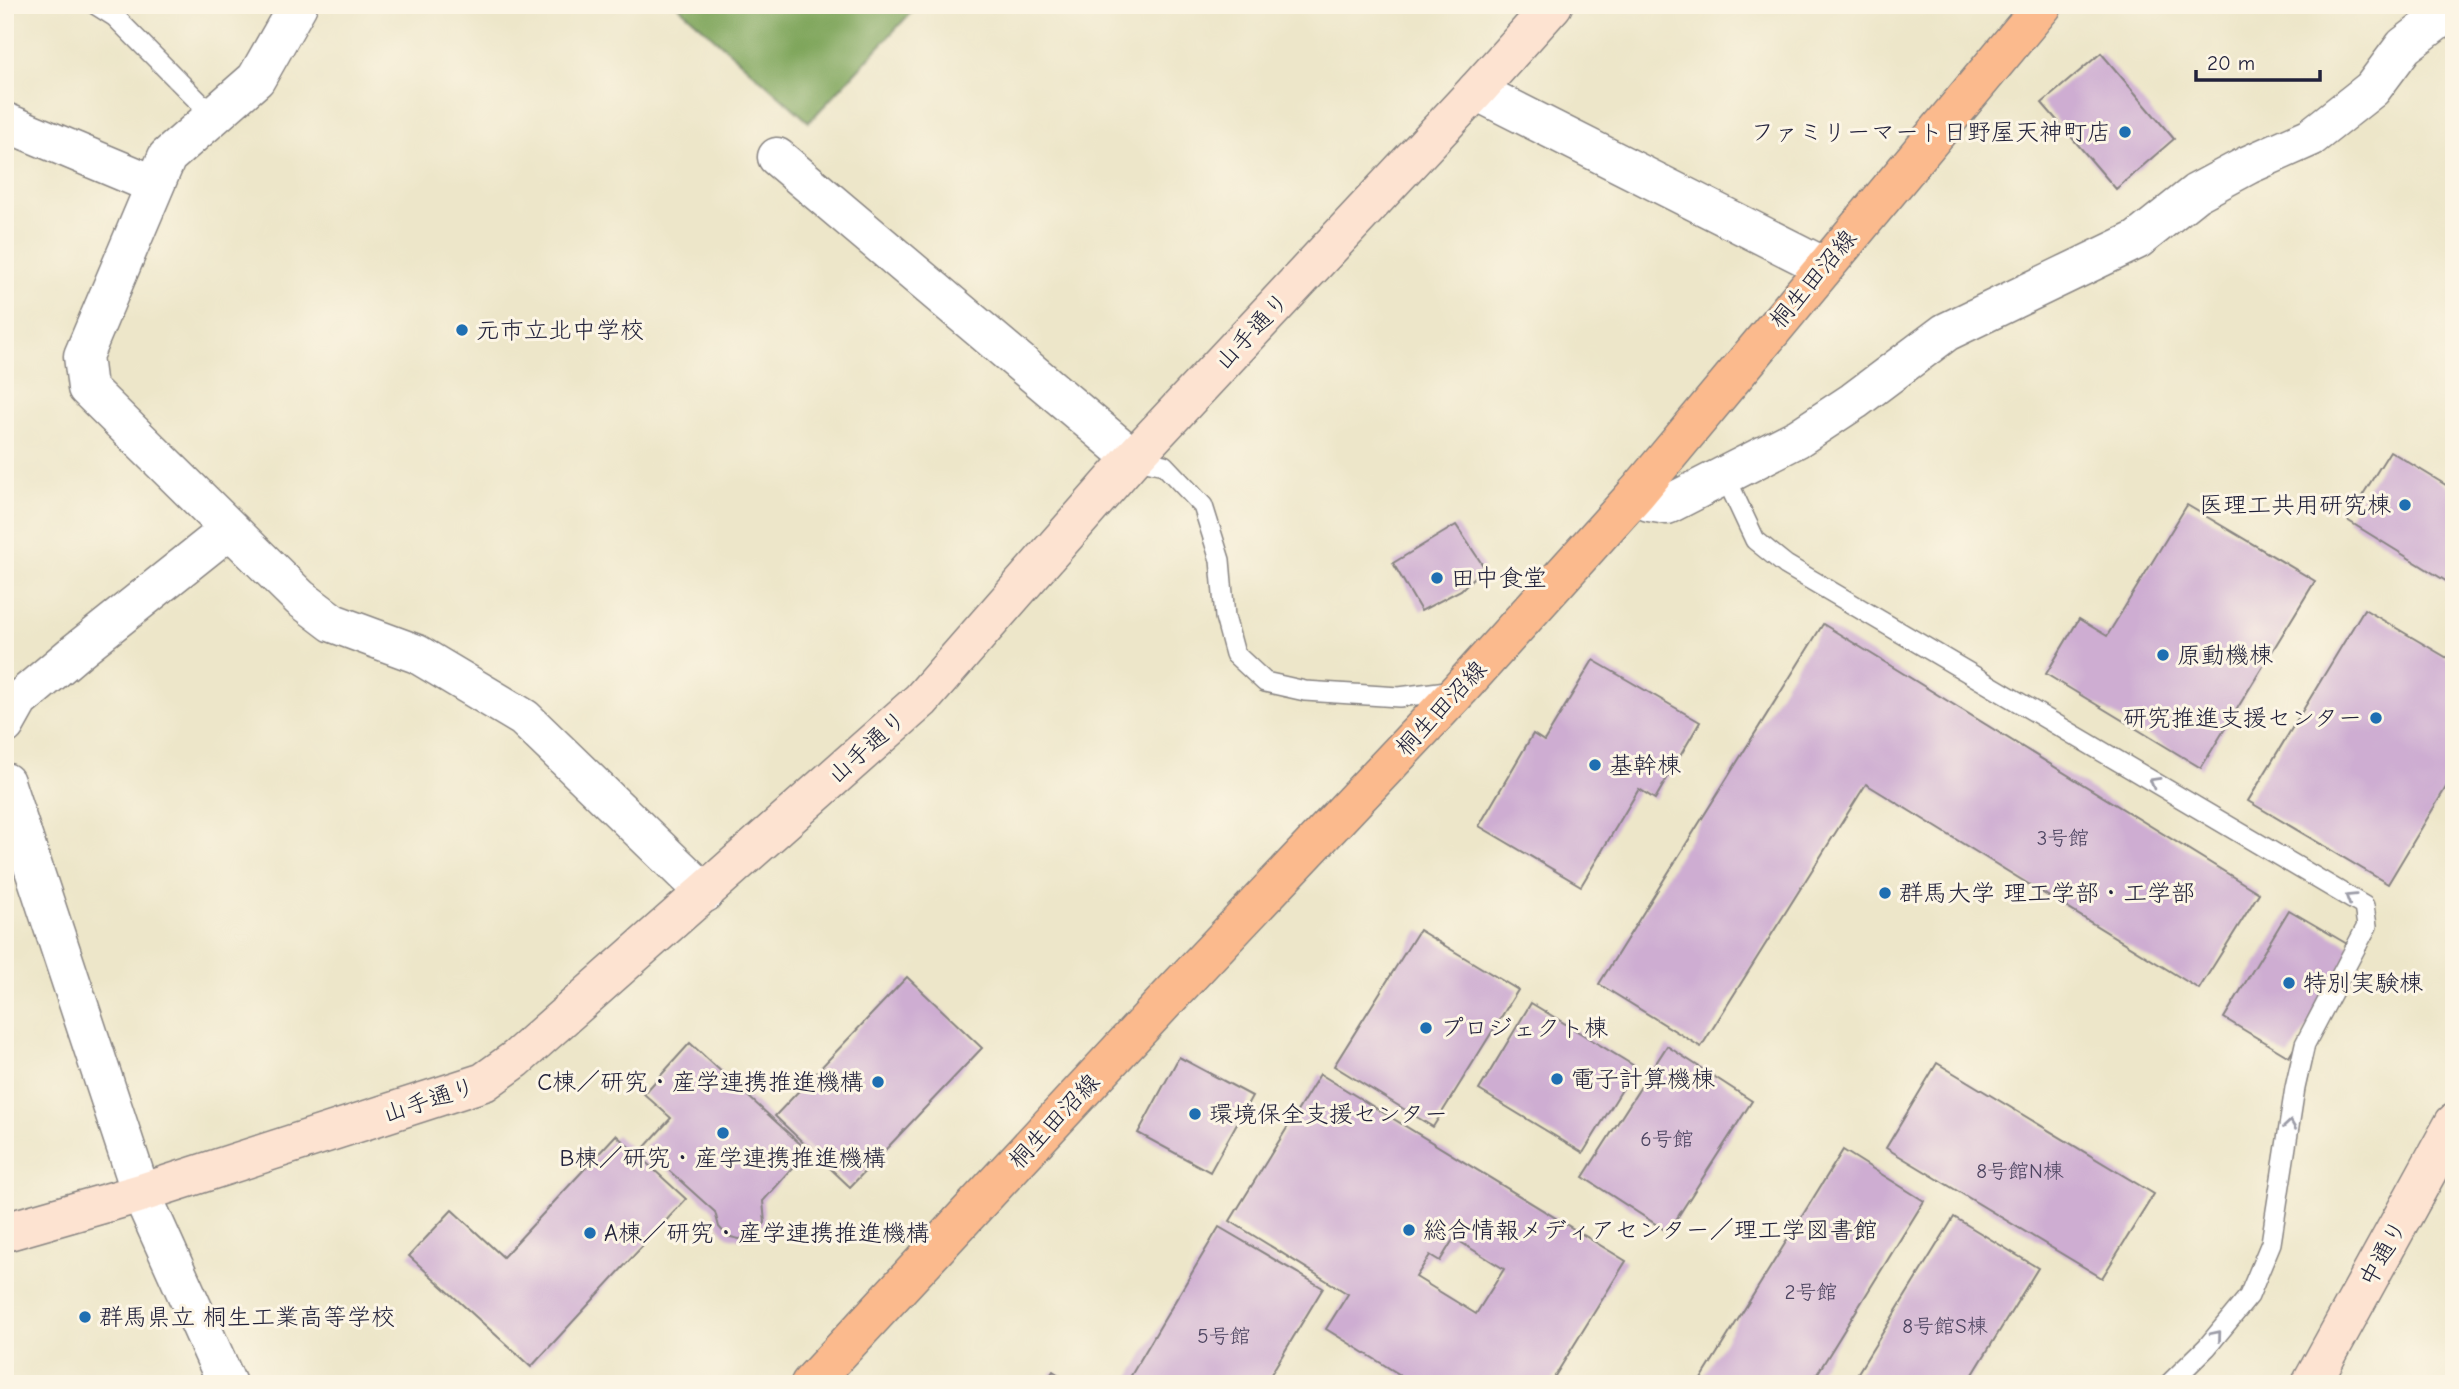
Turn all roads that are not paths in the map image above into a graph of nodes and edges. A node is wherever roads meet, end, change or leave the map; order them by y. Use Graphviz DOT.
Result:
graph roads {
  1 [pos="96,5"];
  2 [pos="298,5"];
  3 [pos="1553,5"];
  4 [pos="2043,5"];
  5 [pos="2454,8"];
  6 [pos="1476,91"];
  7 [pos="214,117"];
  8 [pos="5,122"];
  9 [pos="777,157"];
  10 [pos="155,186"];
  11 [pos="1823,266"];
  12 [pos="1133,458"];
  13 [pos="1725,476"];
  14 [pos="1636,494"];
  15 [pos="230,529"];
  16 [pos="1460,689"];
  17 [pos="5,724"];
  18 [pos="5,782"];
  19 [pos="705,893"];
  20 [pos="2454,1123"];
  21 [pos="141,1193"];
  22 [pos="5,1232"];
  23 [pos="228,1384"];
  24 [pos="810,1384"];
  25 [pos="2169,1384"];
  26 [pos="2311,1384"];
  1 -- 7 [label="lane"];
  2 -- 7 [label="street"];
  3 -- 6 [label="street, 山手通り"];
  4 -- 11 [label="main road, 桐生田沼線"];
  5 -- 13 [label="street"];
  6 -- 11 [label="street"];
  6 -- 12 [label="street, 山手通り"];
  7 -- 10 [label="street"];
  8 -- 10 [label="street"];
  9 -- 12 [label="street"];
  10 -- 15 [label="street"];
  11 -- 14 [label="main road, 桐生田沼線"];
  12 -- 16 [label="lane"];
  12 -- 19 [label="street, 山手通り"];
  13 -- 14 [label="street"];
  25 -- 13 [label="lane, one-way"];
  14 -- 16 [label="main road, 桐生田沼線"];
  15 -- 17 [label="street"];
  15 -- 19 [label="street"];
  16 -- 24 [label="main road, 桐生田沼線"];
  18 -- 21 [label="street"];
  19 -- 21 [label="street, 山手通り"];
  20 -- 26 [label="street, 中通り"];
  21 -- 22 [label="street, 山手通り"];
  21 -- 23 [label="street"];
}
